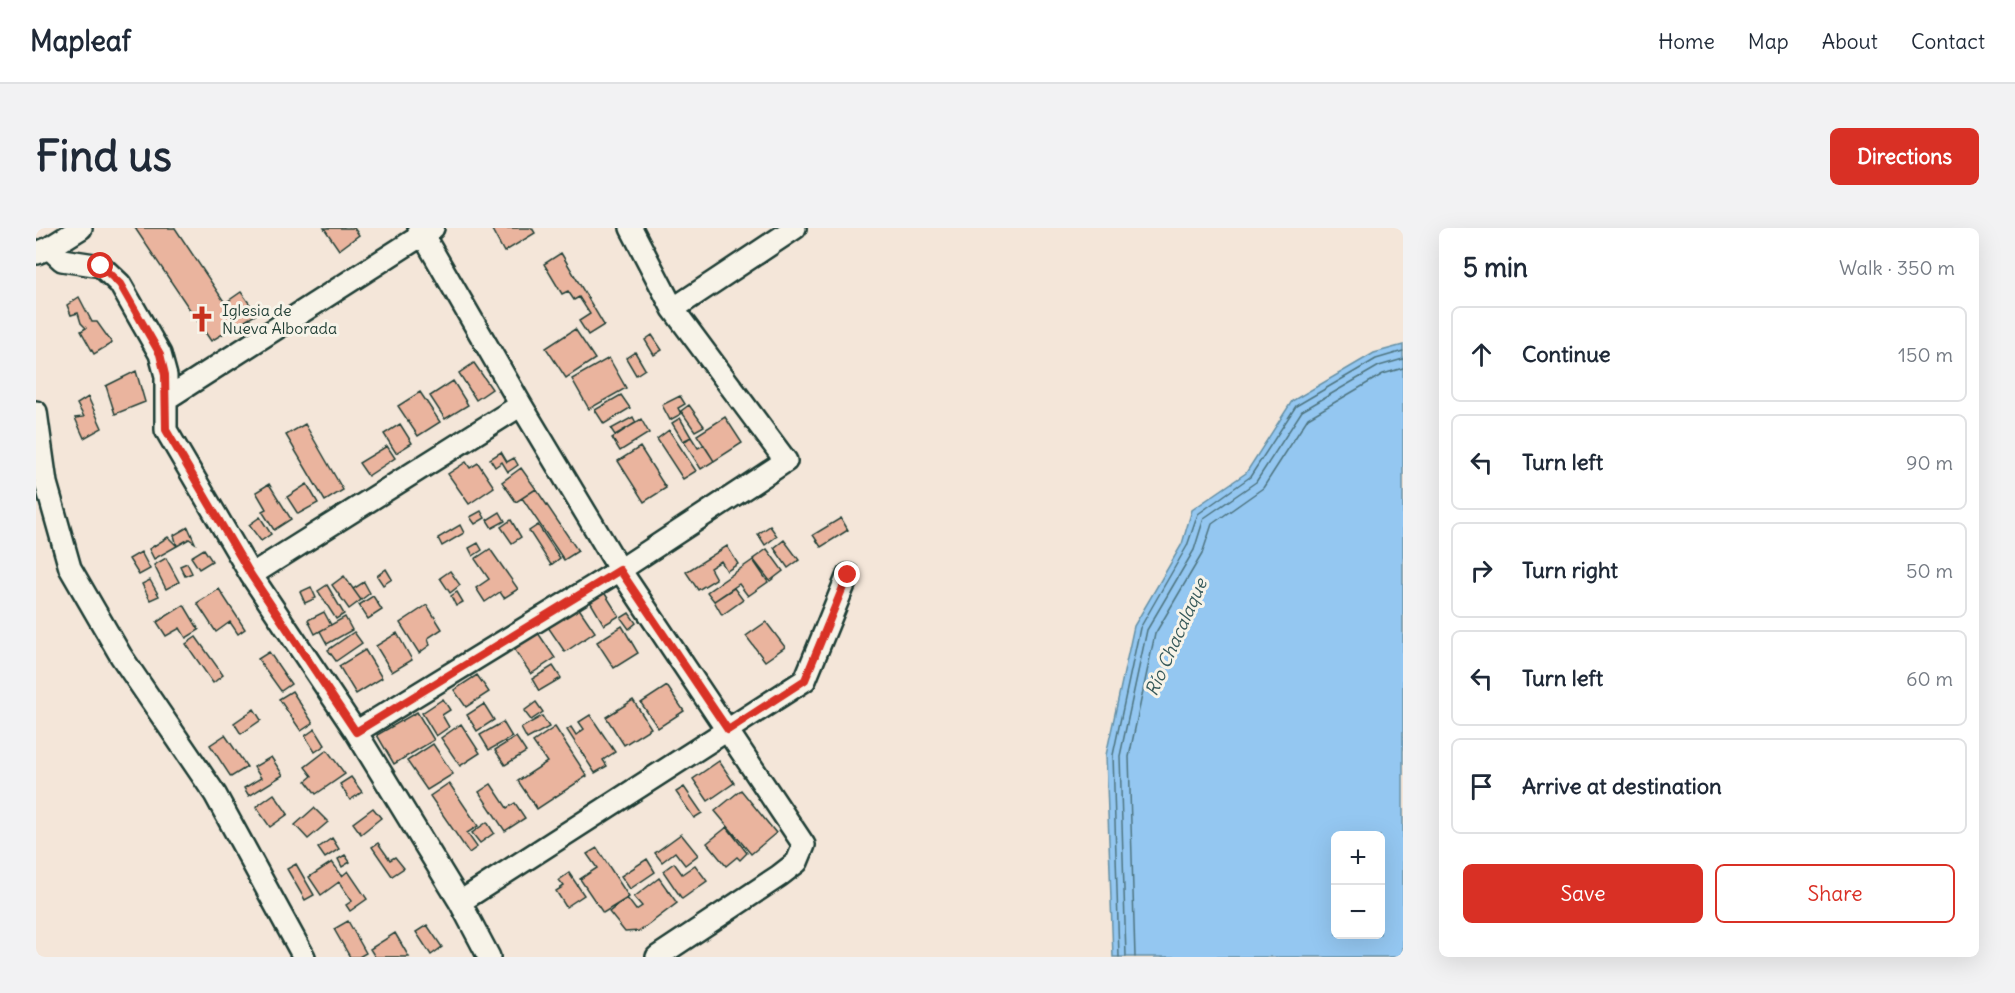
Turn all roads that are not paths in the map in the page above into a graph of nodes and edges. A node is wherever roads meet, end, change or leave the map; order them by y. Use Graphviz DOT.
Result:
graph roads {
  1 [pos="81,228"];
  2 [pos="632,228"];
  3 [pos="795,228"];
  4 [pos="425,230"];
  5 [pos="43,251"];
  6 [pos="673,309"];
  7 [pos="166,399"];
  8 [pos="521,405"];
  9 [pos="36,412"];
  10 [pos="620,570"];
  11 [pos="251,575"];
  12 [pos="848,575"];
  13 [pos="728,730"];
  14 [pos="356,732"];
  15 [pos="460,902"];
  16 [pos="304,957"];
  17 [pos="489,957"];
  18 [pos="657,957"];
  1 -- 5 [label="street"];
  2 -- 6 [label="street"];
  3 -- 6 [label="street"];
  4 -- 7 [label="street"];
  4 -- 8 [label="street"];
  5 -- 7 [label="street"];
  6 -- 10 [label="street"];
  7 -- 11 [label="street"];
  8 -- 10 [label="street"];
  8 -- 11 [label="street"];
  9 -- 16 [label="street"];
  10 -- 13 [label="street"];
  10 -- 14 [label="street"];
  11 -- 14 [label="street"];
  12 -- 13 [label="street"];
  13 -- 15 [label="street"];
  13 -- 18 [label="street"];
  14 -- 15 [label="street"];
  15 -- 17 [label="street"];
}
